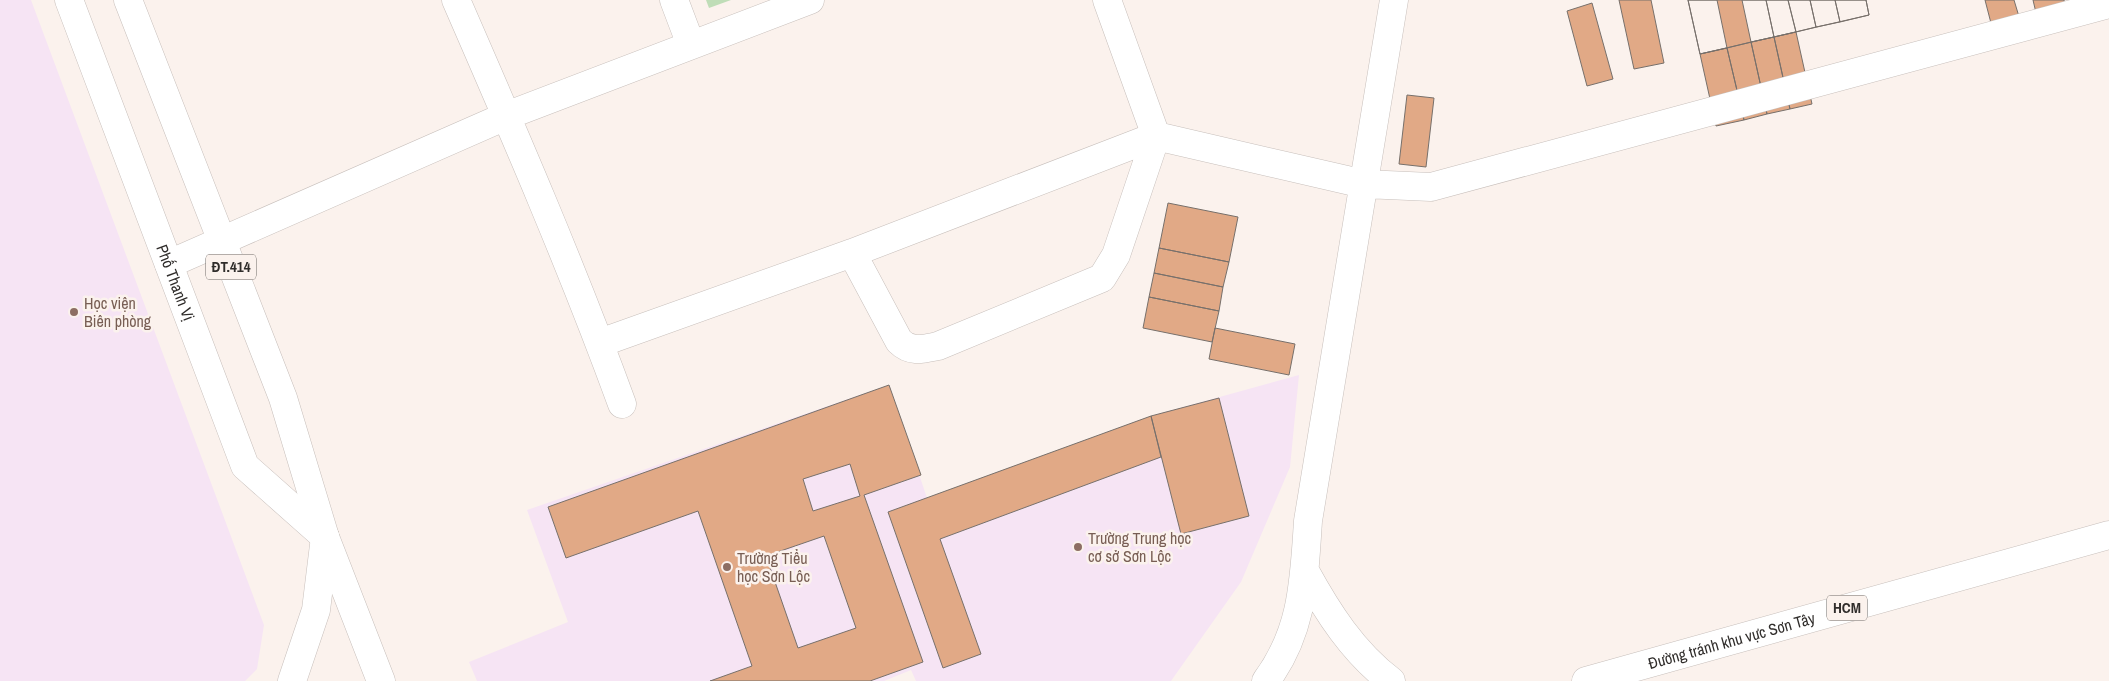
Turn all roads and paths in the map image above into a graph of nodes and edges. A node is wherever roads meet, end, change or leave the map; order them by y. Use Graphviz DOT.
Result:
graph roads {
  1 [pos="70,0"];
  2 [pos="128,0"];
  3 [pos="456,0"];
  4 [pos="674,0"];
  5 [pos="810,0"];
  6 [pos="1107,0"];
  7 [pos="1394,0"];
  8 [pos="2109,4"];
  9 [pos="691,45"];
  10 [pos="506,116"];
  11 [pos="1156,136"];
  12 [pos="1364,184"];
  13 [pos="221,241"];
  14 [pos="852,252"];
  15 [pos="169,264"];
  16 [pos="600,343"];
  17 [pos="622,404"];
  18 [pos="2109,535"];
  19 [pos="325,537"];
  20 [pos="1305,571"];
  21 [pos="292,681"];
  22 [pos="381,681"];
  23 [pos="1266,681"];
  24 [pos="1391,681"];
  25 [pos="1586,681"];
  1 -- 15 [label="main road, Phố Thanh Vị"];
  2 -- 13 [label="main road, Phố Thanh Vị / ĐT.414"];
  3 -- 10 [label="main road"];
  4 -- 9 [label="main road"];
  5 -- 9 [label="main road"];
  6 -- 11 [label="main road"];
  7 -- 12 [label="main road"];
  8 -- 12 [label="main road"];
  9 -- 10 [label="main road"];
  10 -- 13 [label="main road"];
  10 -- 16 [label="main road"];
  11 -- 12 [label="main road"];
  11 -- 14 [label="main road"];
  11 -- 14 [label="main road"];
  12 -- 20 [label="main road"];
  13 -- 15 [label="main road"];
  13 -- 19 [label="main road, Phố Thanh Vị / ĐT.414"];
  14 -- 16 [label="main road"];
  15 -- 19 [label="main road, Phố Thanh Vị"];
  16 -- 17 [label="main road"];
  18 -- 25 [label="main road, Đường tránh khu vực Sơn Tây / HCM"];
  19 -- 21 [label="main road"];
  19 -- 22 [label="main road, Phố Thanh Vị / ĐT.414"];
  20 -- 23 [label="main road"];
  20 -- 24 [label="main road"];
}
